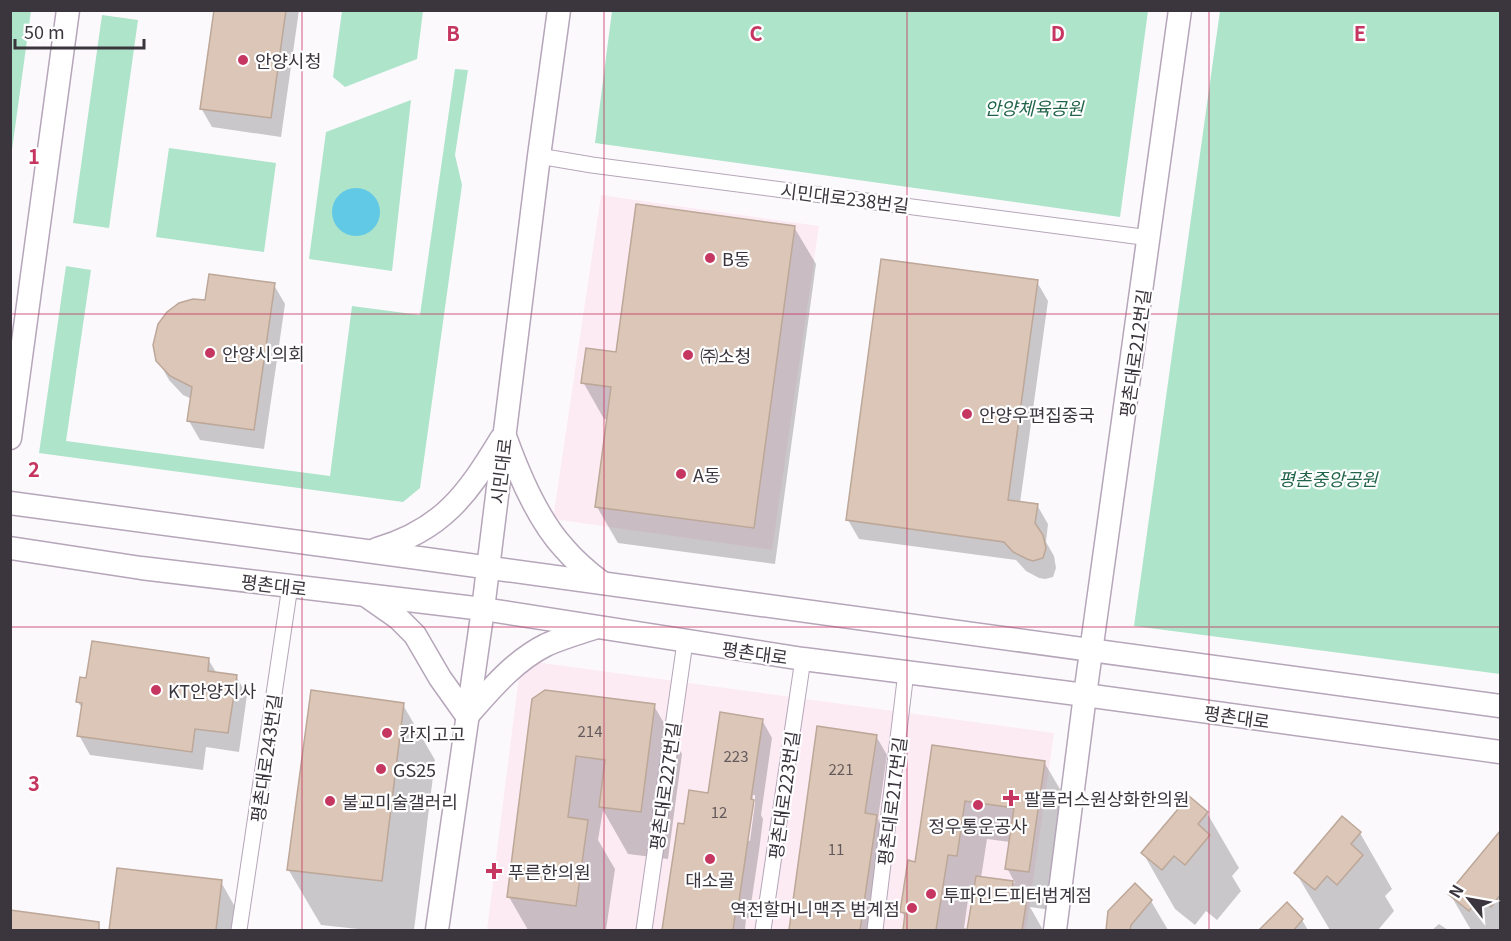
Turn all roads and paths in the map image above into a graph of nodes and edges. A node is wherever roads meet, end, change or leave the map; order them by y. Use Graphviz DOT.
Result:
graph roads {
  1 [pos="68,10"];
  2 [pos="560,10"];
  3 [pos="1180,10"];
  4 [pos="539,156"];
  5 [pos="1150,238"];
  6 [pos="504,433"];
  7 [pos="10,438"];
  8 [pos="10,503"];
  9 [pos="10,548"];
  10 [pos="370,551"];
  11 [pos="488,567"];
  12 [pos="601,582"];
  13 [pos="290,586"];
  14 [pos="365,595"];
  15 [pos="483,609"];
  16 [pos="596,627"];
  17 [pos="685,642"];
  18 [pos="1092,651"];
  19 [pos="802,659"];
  20 [pos="906,672"];
  21 [pos="1085,694"];
  22 [pos="1500,706"];
  23 [pos="467,716"];
  24 [pos="1500,752"];
  25 [pos="239,930"];
  26 [pos="437,930"];
  27 [pos="645,930"];
  28 [pos="763,930"];
  29 [pos="875,930"];
  30 [pos="1055,930"];
  1 -- 7 [label="street"];
  2 -- 4 [label="street, 시민대로"];
  3 -- 5 [label="street, 평촌대로212번길"];
  4 -- 5 [label="street, 시민대로238번길"];
  4 -- 6 [label="street, 시민대로"];
  5 -- 18 [label="street, 평촌대로212번길"];
  6 -- 10 [label="street"];
  6 -- 11 [label="street, 시민대로"];
  6 -- 12 [label="street"];
  8 -- 10 [label="street"];
  9 -- 13 [label="street, 평촌대로"];
  10 -- 11 [label="street"];
  11 -- 12 [label="street"];
  11 -- 15 [label="street, 시민대로"];
  12 -- 18 [label="street"];
  13 -- 14 [label="street, 평촌대로"];
  13 -- 25 [label="street, 평촌대로243번길"];
  14 -- 15 [label="street, 평촌대로"];
  14 -- 23 [label="street"];
  15 -- 16 [label="street, 평촌대로"];
  15 -- 23 [label="street, 시민대로"];
  16 -- 17 [label="street, 평촌대로"];
  16 -- 23 [label="street"];
  17 -- 19 [label="street, 평촌대로"];
  17 -- 27 [label="street, 평촌대로227번길"];
  18 -- 21 [label="street, 평촌대로212번길"];
  18 -- 22 [label="street"];
  19 -- 20 [label="street, 평촌대로"];
  19 -- 28 [label="street, 평촌대로223번길"];
  20 -- 21 [label="street, 평촌대로"];
  20 -- 29 [label="street, 평촌대로217번길"];
  21 -- 24 [label="street, 평촌대로"];
  21 -- 30 [label="street, 평촌대로212번길"];
  23 -- 26 [label="street, 시민대로"];
}
